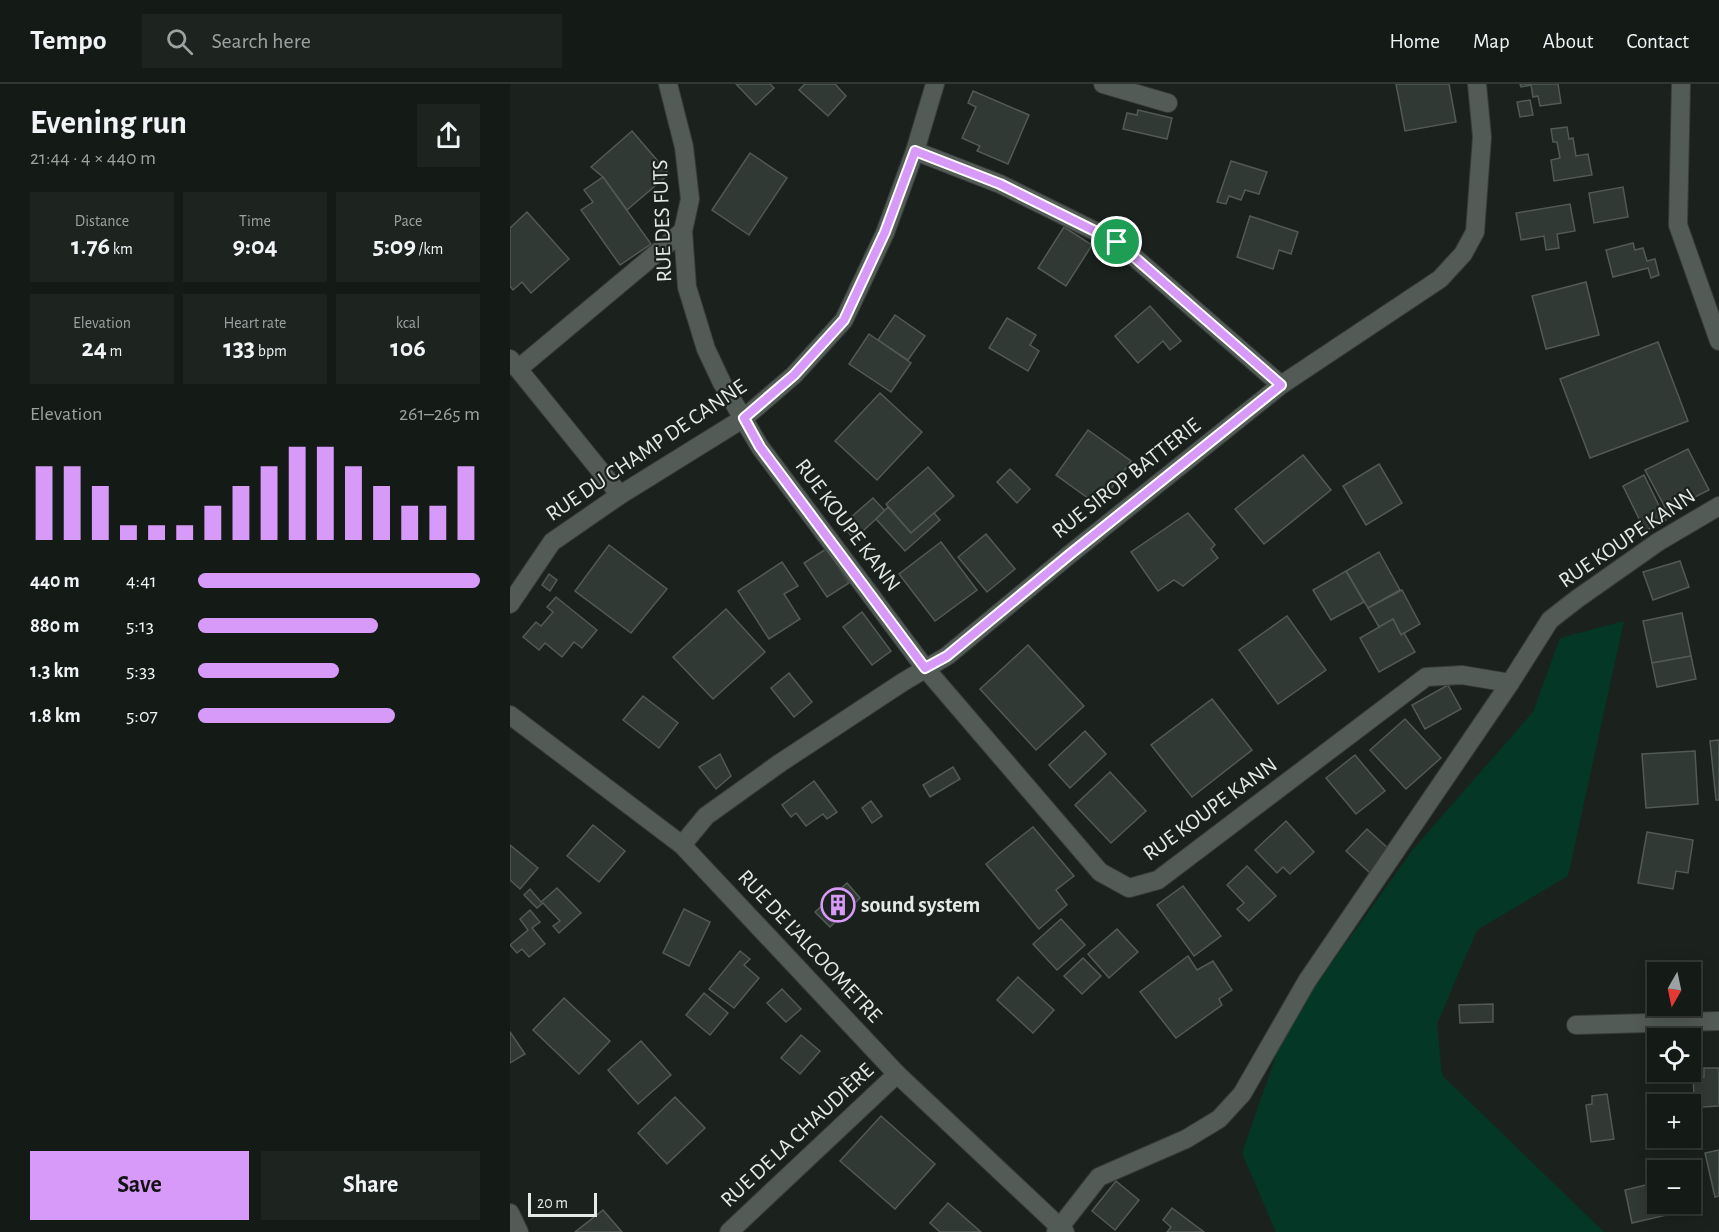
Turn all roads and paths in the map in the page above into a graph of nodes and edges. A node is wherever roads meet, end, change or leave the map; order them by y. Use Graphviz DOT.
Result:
graph roads {
  1 [pos="668,84"];
  2 [pos="935,84"];
  3 [pos="1103,84"];
  4 [pos="1478,84"];
  5 [pos="1681,84"];
  6 [pos="1168,103"];
  7 [pos="915,151"];
  8 [pos="684,231"];
  9 [pos="1719,341"];
  10 [pos="514,364"];
  11 [pos="1281,385"];
  12 [pos="744,418"];
  13 [pos="620,495"];
  14 [pos="1719,506"];
  15 [pos="510,604"];
  16 [pos="925,668"];
  17 [pos="1510,683"];
  18 [pos="510,715"];
  19 [pos="682,845"];
  20 [pos="1719,1021"];
  21 [pos="1576,1025"];
  22 [pos="897,1074"];
  23 [pos="510,1213"];
  24 [pos="1060,1230"];
  25 [pos="519,1232"];
  26 [pos="729,1232"];
  1 -- 8 [label="street, RUE DES FUTS"];
  2 -- 7 [label="street, RUE DU CHAMP DE CANNE"];
  3 -- 6 [label="street"];
  4 -- 11 [label="street, RUE SIROP BATTERIE"];
  5 -- 9 [label="street"];
  7 -- 11 [label="street"];
  7 -- 12 [label="street, RUE DU CHAMP DE CANNE"];
  8 -- 10 [label="street"];
  8 -- 12 [label="street, RUE DES FUTS"];
  10 -- 13 [label="street"];
  11 -- 16 [label="street, RUE SIROP BATTERIE"];
  12 -- 13 [label="street, RUE DU CHAMP DE CANNE"];
  12 -- 16 [label="street, RUE KOUPE KANN"];
  13 -- 15 [label="street, RUE DU CHAMP DE CANNE"];
  14 -- 17 [label="street, RUE KOUPE KANN"];
  16 -- 17 [label="street, RUE KOUPE KANN"];
  16 -- 19 [label="street, RUE SIROP BATTERIE"];
  17 -- 24 [label="street"];
  18 -- 19 [label="street, RUE DE L'ALCOOMETRE"];
  19 -- 22 [label="street, RUE DE L'ALCOOMETRE"];
  20 -- 21 [label="street"];
  22 -- 24 [label="street, RUE DE L'ALCOOMETRE"];
  22 -- 26 [label="street, RUE DE LA CHAUDIÈRE"];
  23 -- 25 [label="street"];
}
